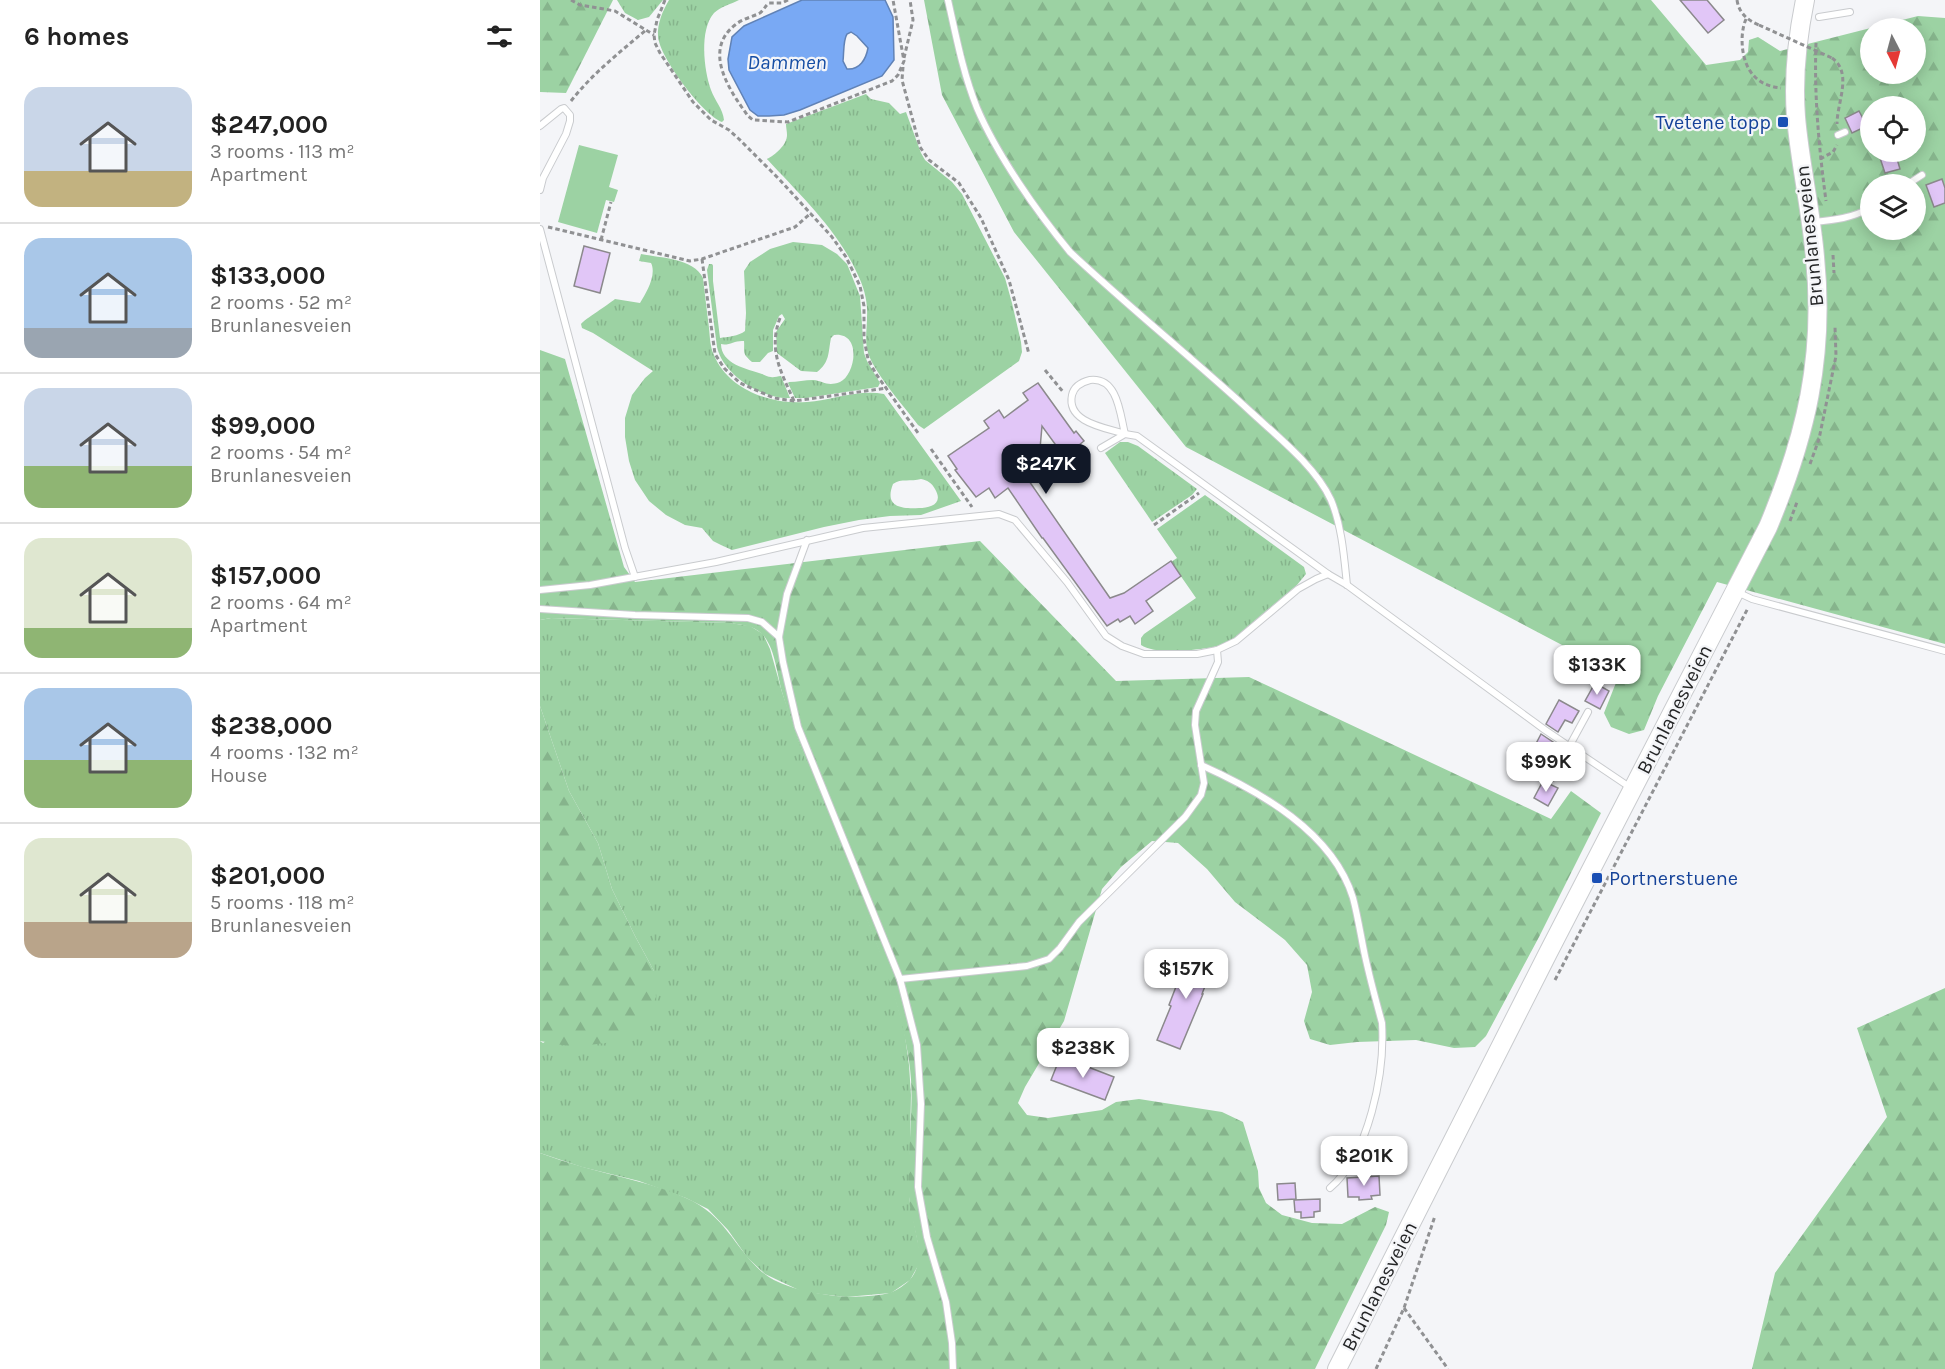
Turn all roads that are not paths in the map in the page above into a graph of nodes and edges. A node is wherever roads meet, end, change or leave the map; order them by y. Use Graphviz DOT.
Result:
graph roads {
  1 [pos="948,0"];
  2 [pos="1805,0"];
  3 [pos="1851,12"];
  4 [pos="1819,17"];
  5 [pos="540,126"];
  6 [pos="1845,132"];
  7 [pos="1838,135"];
  8 [pos="540,190"];
  9 [pos="1860,212"];
  10 [pos="1820,222"];
  11 [pos="540,227"];
  12 [pos="542,248"];
  13 [pos="1125,434"];
  14 [pos="1101,447"];
  15 [pos="807,540"];
  16 [pos="1328,574"];
  17 [pos="635,577"];
  18 [pos="1347,585"];
  19 [pos="540,590"];
  20 [pos="1735,591"];
  21 [pos="540,609"];
  22 [pos="779,637"];
  23 [pos="1217,650"];
  24 [pos="1945,651"];
  25 [pos="1588,712"];
  26 [pos="1569,746"];
  27 [pos="1201,765"];
  28 [pos="1552,778"];
  29 [pos="1633,789"];
  30 [pos="900,979"];
  31 [pos="1330,1188"];
  32 [pos="953,1369"];
  33 [pos="1337,1369"];
  1 -- 18 [label="lane"];
  2 -- 10 [label="main road, Brunlanesveien"];
  3 -- 4 [label="lane"];
  5 -- 8 [label="lane"];
  6 -- 7 [label="lane"];
  9 -- 10 [label="lane"];
  10 -- 20 [label="main road, Brunlanesveien"];
  11 -- 12 [label="lane"];
  12 -- 17 [label="lane"];
  13 -- 13 [label="lane"];
  13 -- 14 [label="lane"];
  13 -- 16 [label="lane"];
  15 -- 17 [label="lane"];
  15 -- 22 [label="lane"];
  15 -- 23 [label="lane"];
  16 -- 18 [label="lane"];
  16 -- 23 [label="lane"];
  17 -- 19 [label="lane"];
  18 -- 26 [label="lane"];
  20 -- 24 [label="lane"];
  20 -- 29 [label="main road, Brunlanesveien"];
  21 -- 22 [label="lane"];
  22 -- 30 [label="lane"];
  23 -- 27 [label="lane"];
  25 -- 26 [label="lane"];
  26 -- 28 [label="lane"];
  26 -- 29 [label="lane"];
  27 -- 30 [label="lane"];
  27 -- 31 [label="lane"];
  29 -- 33 [label="main road, Brunlanesveien"];
  30 -- 32 [label="lane"];
}
